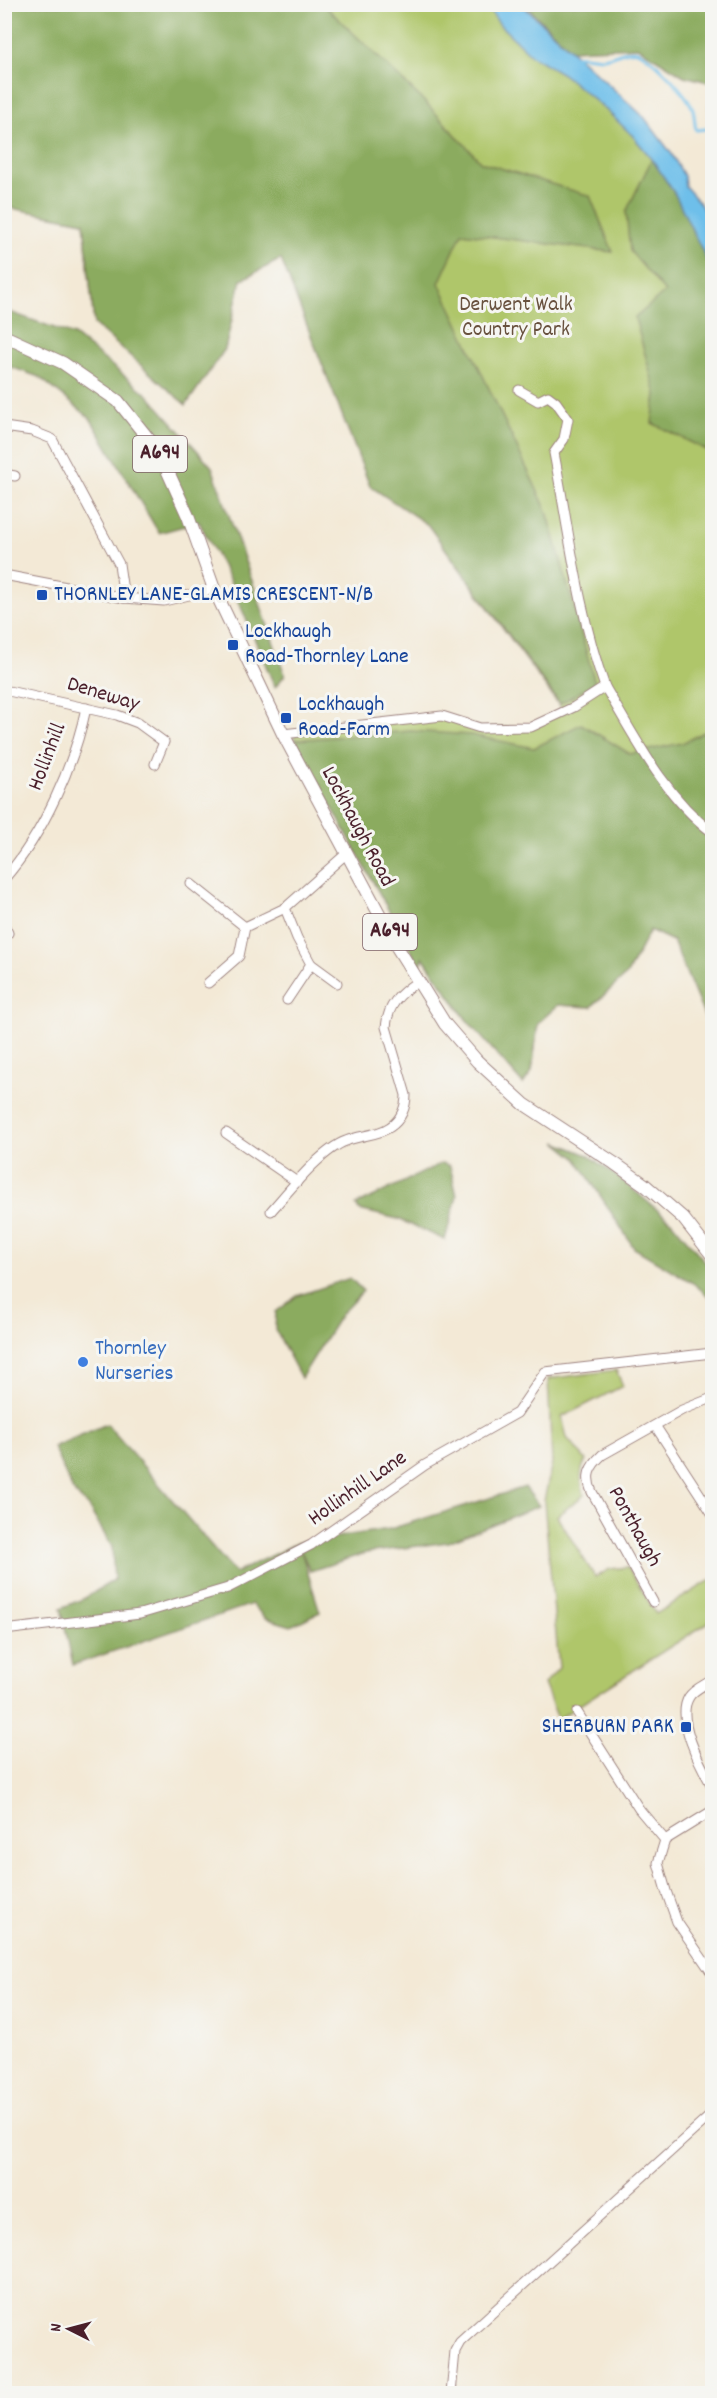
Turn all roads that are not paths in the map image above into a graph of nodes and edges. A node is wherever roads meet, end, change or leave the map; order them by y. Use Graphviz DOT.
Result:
graph roads {
  1 [pos="4,336"];
  2 [pos="519,390"];
  3 [pos="4,427"];
  4 [pos="4,474"];
  5 [pos="15,476"];
  6 [pos="4,575"];
  7 [pos="214,590"];
  8 [pos="124,598"];
  9 [pos="601,689"];
  10 [pos="4,690"];
  11 [pos="86,708"];
  12 [pos="283,734"];
  13 [pos="155,764"];
  14 [pos="712,832"];
  15 [pos="347,853"];
  16 [pos="4,879"];
  17 [pos="191,884"];
  18 [pos="285,908"];
  19 [pos="245,927"];
  20 [pos="311,964"];
  21 [pos="417,982"];
  22 [pos="208,983"];
  23 [pos="337,983"];
  24 [pos="287,1000"];
  25 [pos="226,1133"];
  26 [pos="297,1182"];
  27 [pos="271,1211"];
  28 [pos="712,1255"];
  29 [pos="712,1353"];
  30 [pos="712,1398"];
  31 [pos="656,1427"];
  32 [pos="712,1513"];
  33 [pos="653,1602"];
  34 [pos="4,1630"];
  35 [pos="712,1680"];
  36 [pos="578,1712"];
  37 [pos="712,1786"];
  38 [pos="712,1811"];
  39 [pos="665,1840"];
  40 [pos="712,1973"];
  41 [pos="712,2114"];
  42 [pos="451,2394"];
  1 -- 7 [label="main road, Lockhaugh Road / A694"];
  2 -- 9 [label="street"];
  3 -- 8 [label="street"];
  4 -- 5 [label="street"];
  6 -- 8 [label="street"];
  7 -- 8 [label="street"];
  7 -- 12 [label="main road, Lockhaugh Road / A694"];
  9 -- 12 [label="street"];
  9 -- 14 [label="street"];
  10 -- 11 [label="street, Deneway"];
  11 -- 13 [label="street, Deneway"];
  11 -- 16 [label="street, Hollinhill"];
  12 -- 15 [label="main road, Lockhaugh Road / A694"];
  15 -- 18 [label="street"];
  15 -- 21 [label="main road, Lockhaugh Road / A694"];
  17 -- 19 [label="street"];
  18 -- 19 [label="street"];
  18 -- 20 [label="street"];
  19 -- 22 [label="street"];
  20 -- 23 [label="street"];
  20 -- 24 [label="street"];
  21 -- 26 [label="street"];
  21 -- 28 [label="main road, Lockhaugh Road / A694"];
  25 -- 26 [label="street"];
  26 -- 27 [label="street"];
  29 -- 34 [label="street, Hollinhill Lane"];
  30 -- 31 [label="street, Ponthaugh"];
  31 -- 32 [label="street"];
  31 -- 33 [label="street, Ponthaugh"];
  35 -- 37 [label="street"];
  36 -- 39 [label="street"];
  38 -- 39 [label="street"];
  39 -- 40 [label="street"];
  41 -- 42 [label="street"];
}
